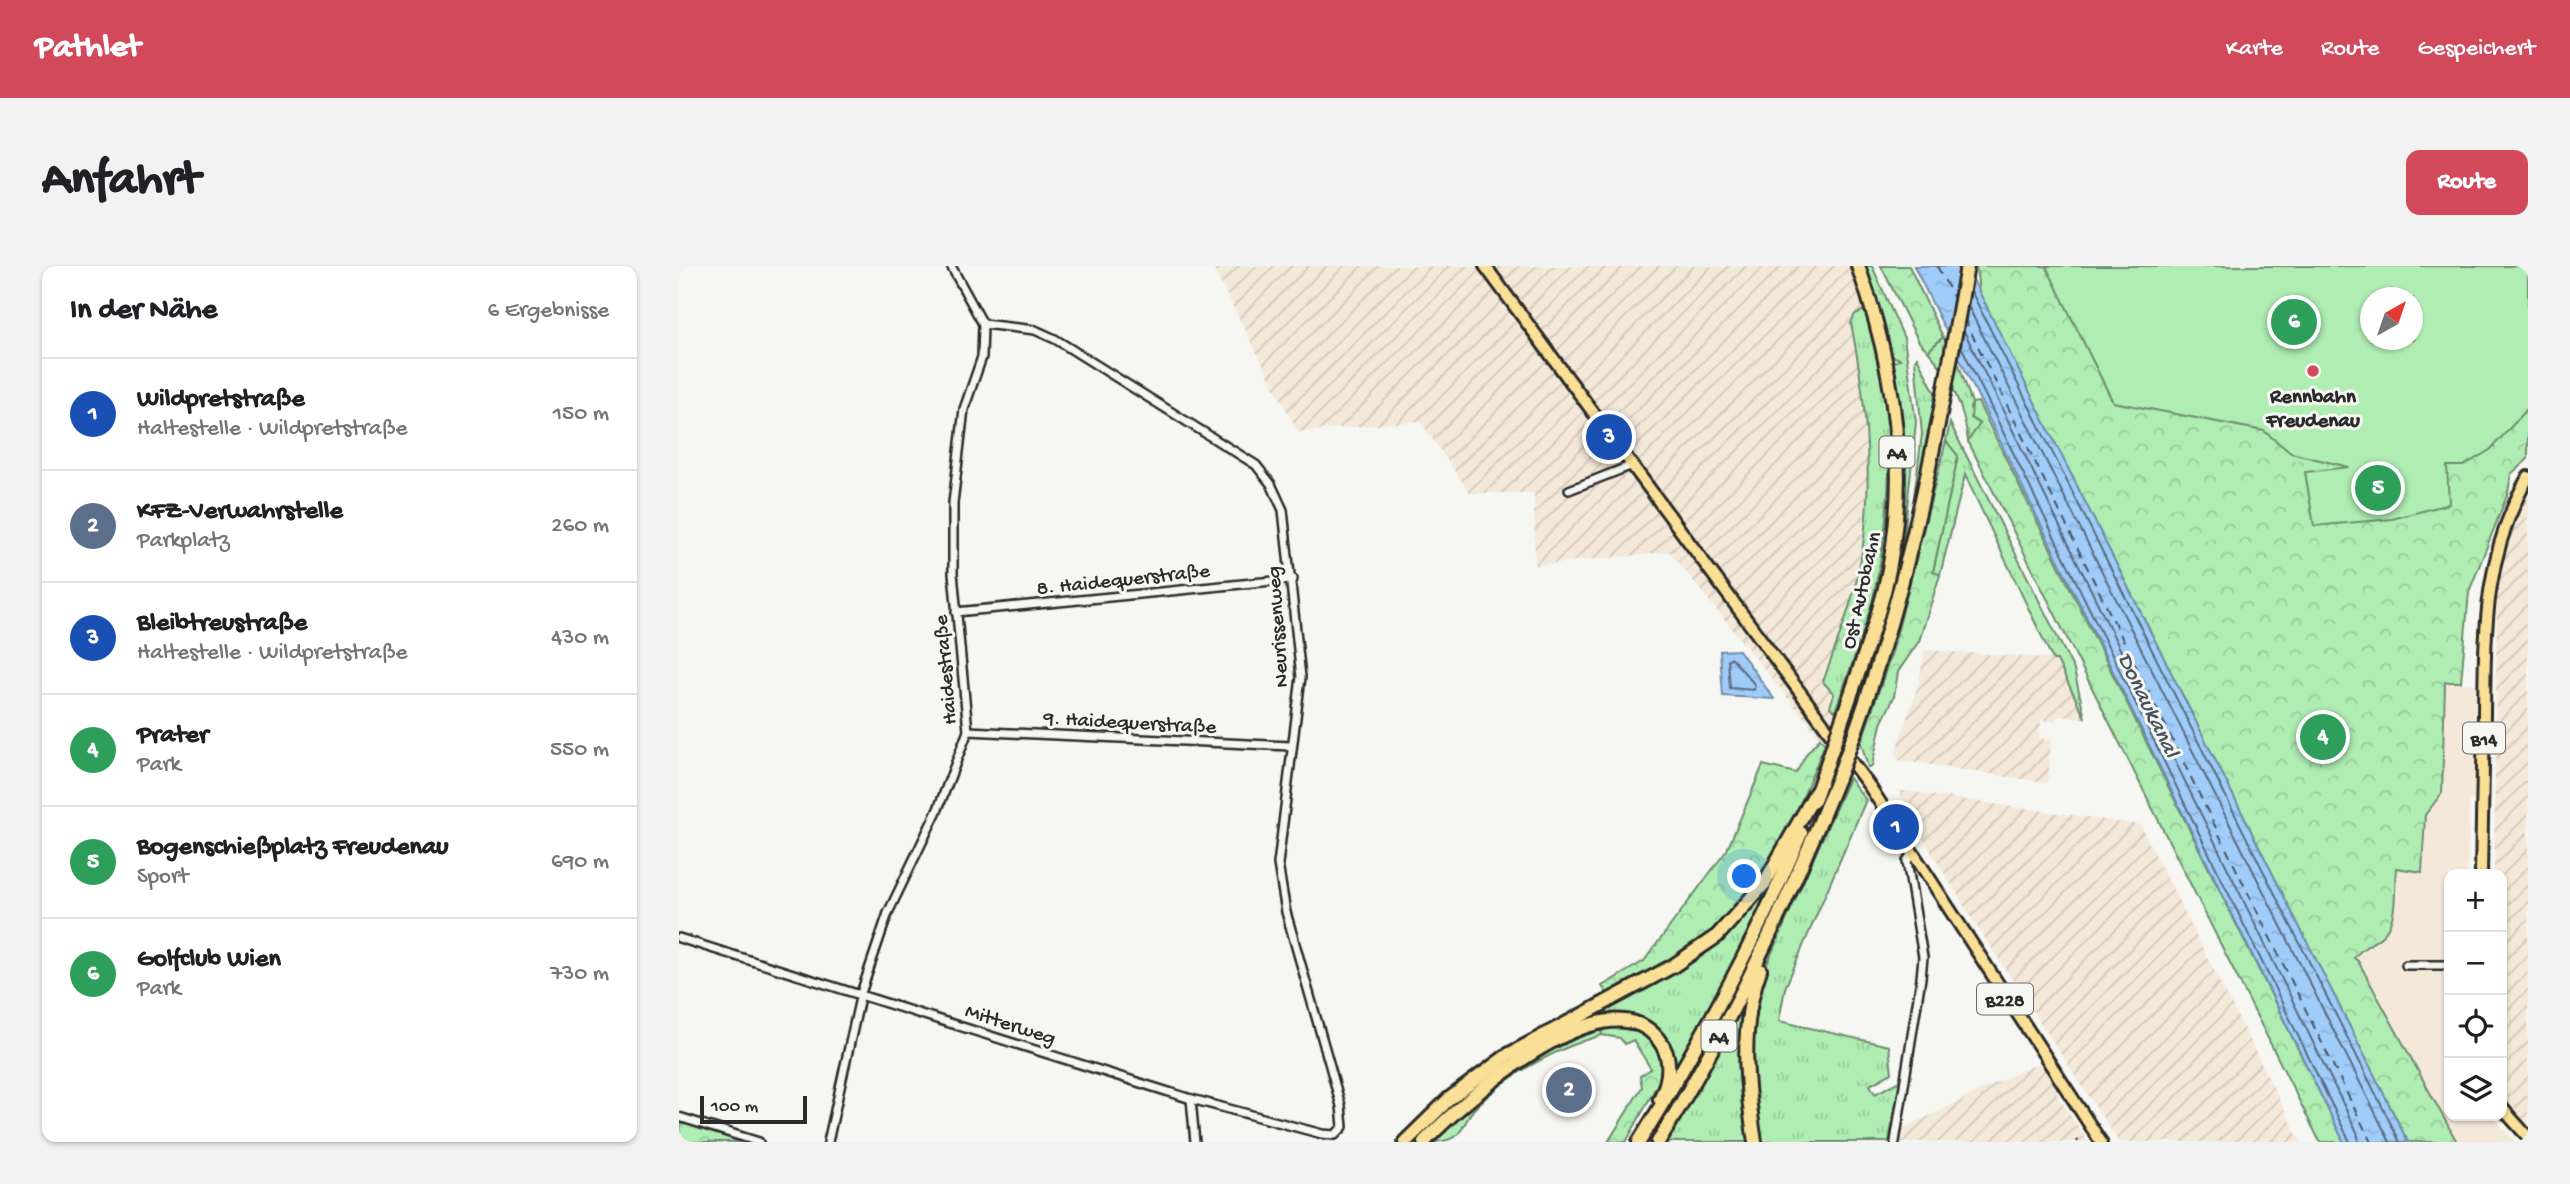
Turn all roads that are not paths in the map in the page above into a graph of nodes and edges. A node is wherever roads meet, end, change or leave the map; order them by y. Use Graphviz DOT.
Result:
graph roads {
  1 [pos="951,266"];
  2 [pos="1485,266"];
  3 [pos="1858,266"];
  4 [pos="1967,266"];
  5 [pos="983,324"];
  6 [pos="1630,466"];
  7 [pos="2528,477"];
  8 [pos="1569,490"];
  9 [pos="1293,579"];
  10 [pos="956,612"];
  11 [pos="968,732"];
  12 [pos="1291,746"];
  13 [pos="1815,792"];
  14 [pos="1913,852"];
  15 [pos="2481,869"];
  16 [pos="1775,927"];
  17 [pos="679,938"];
  18 [pos="2406,965"];
  19 [pos="2444,965"];
  20 [pos="861,993"];
  21 [pos="1191,1099"];
  22 [pos="2507,1113"];
  23 [pos="1655,1116"];
  24 [pos="679,1117"];
  25 [pos="1335,1135"];
  26 [pos="2528,1136"];
  27 [pos="759,1142"];
  28 [pos="828,1142"];
  29 [pos="1195,1142"];
  30 [pos="1405,1142"];
  31 [pos="1424,1142"];
  32 [pos="1639,1142"];
  33 [pos="1658,1142"];
  34 [pos="1755,1142"];
  35 [pos="1895,1142"];
  36 [pos="2101,1142"];
  1 -- 5 [label="street"];
  2 -- 6 [label="main road"];
  3 -- 13 [label="highway, Ost Autobahn / A4, bridge"];
  4 -- 16 [label="highway, Ost Autobahn / A4, bridge"];
  5 -- 9 [label="street, Neurissenweg"];
  5 -- 10 [label="street, Haidestraße"];
  6 -- 8 [label="street"];
  6 -- 14 [label="main road"];
  7 -- 15 [label="main road, B14"];
  9 -- 10 [label="street, 8. Haidequerstraße"];
  9 -- 12 [label="street, Neurissenweg"];
  10 -- 11 [label="street, Haidestraße"];
  11 -- 12 [label="street, 9. Haidequerstraße"];
  11 -- 20 [label="street, Haidestraße"];
  12 -- 25 [label="street, Neurissenweg"];
  13 -- 23 [label="highway, A4"];
  13 -- 30 [label="highway"];
  14 -- 35 [label="street"];
  14 -- 36 [label="main road, B228"];
  16 -- 33 [label="highway, A4"];
  16 -- 34 [label="highway"];
  17 -- 20 [label="street, Mitterweg"];
  18 -- 19 [label="street"];
  20 -- 21 [label="street, Mitterweg"];
  20 -- 28 [label="street, Haidestraße"];
  21 -- 25 [label="street, Mitterweg"];
  21 -- 29 [label="street"];
  22 -- 26 [label="main road"];
  23 -- 31 [label="highway"];
  23 -- 32 [label="highway, A4"];
  24 -- 27 [label="street"];
}
